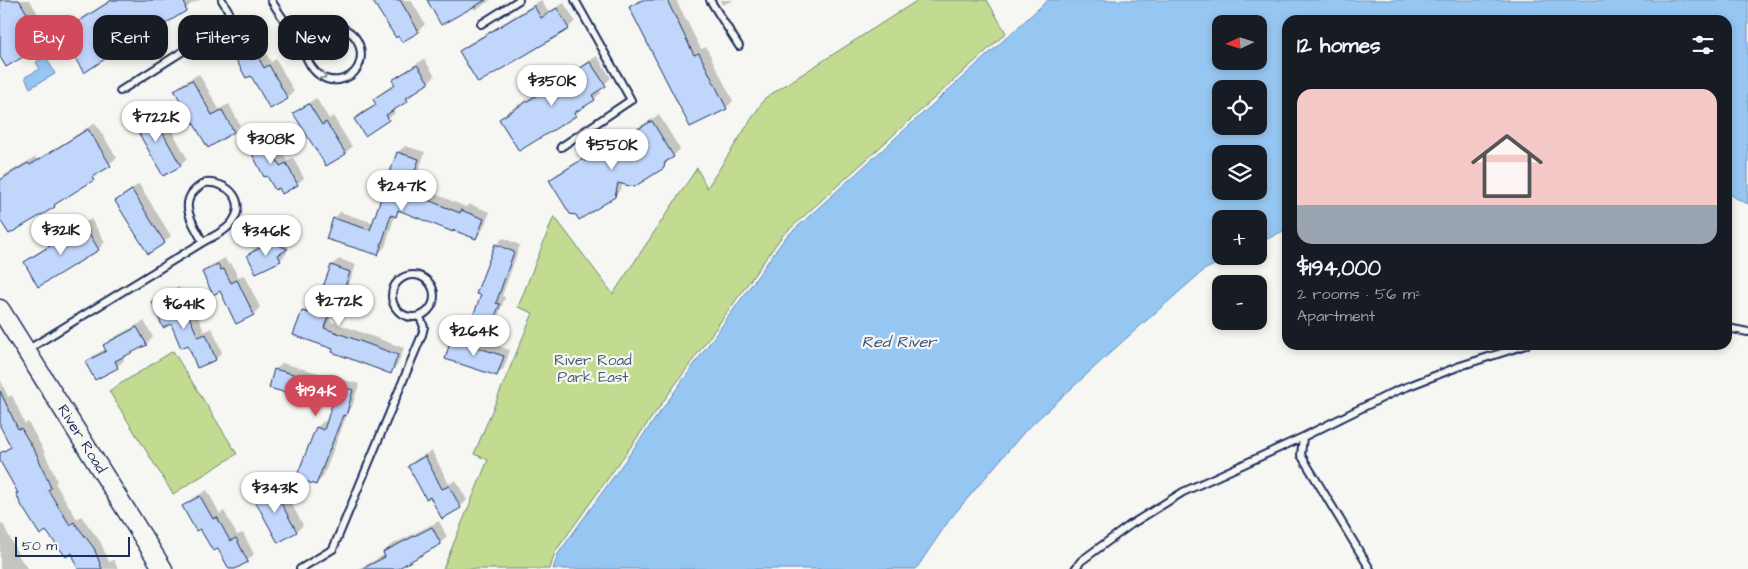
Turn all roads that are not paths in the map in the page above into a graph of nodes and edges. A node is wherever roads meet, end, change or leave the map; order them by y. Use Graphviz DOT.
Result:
graph roads {
  1 [pos="222,0"];
  2 [pos="271,0"];
  3 [pos="519,0"];
  4 [pos="575,0"];
  5 [pos="710,0"];
  6 [pos="281,15"];
  7 [pos="481,24"];
  8 [pos="300,44"];
  9 [pos="739,46"];
  10 [pos="120,91"];
  11 [pos="561,148"];
  12 [pos="203,242"];
  13 [pos="0,309"];
  14 [pos="420,316"];
  15 [pos="1732,329"];
  16 [pos="1748,332"];
  17 [pos="26,350"];
  18 [pos="1510,350"];
  19 [pos="1303,437"];
  20 [pos="163,569"];
  21 [pos="300,569"];
  22 [pos="1075,569"];
  23 [pos="1370,569"];
  1 -- 10 [label="lane"];
  2 -- 6 [label="lane"];
  3 -- 7 [label="lane"];
  4 -- 11 [label="lane"];
  5 -- 9 [label="lane"];
  8 -- 8 [label="lane, one-way"];
  12 -- 12 [label="lane"];
  12 -- 17 [label="lane"];
  13 -- 17 [label="street, River Road"];
  14 -- 14 [label="lane"];
  14 -- 21 [label="lane"];
  15 -- 16 [label="lane"];
  17 -- 20 [label="street, River Road"];
  18 -- 19 [label="lane"];
  19 -- 22 [label="lane"];
  19 -- 23 [label="lane"];
}
